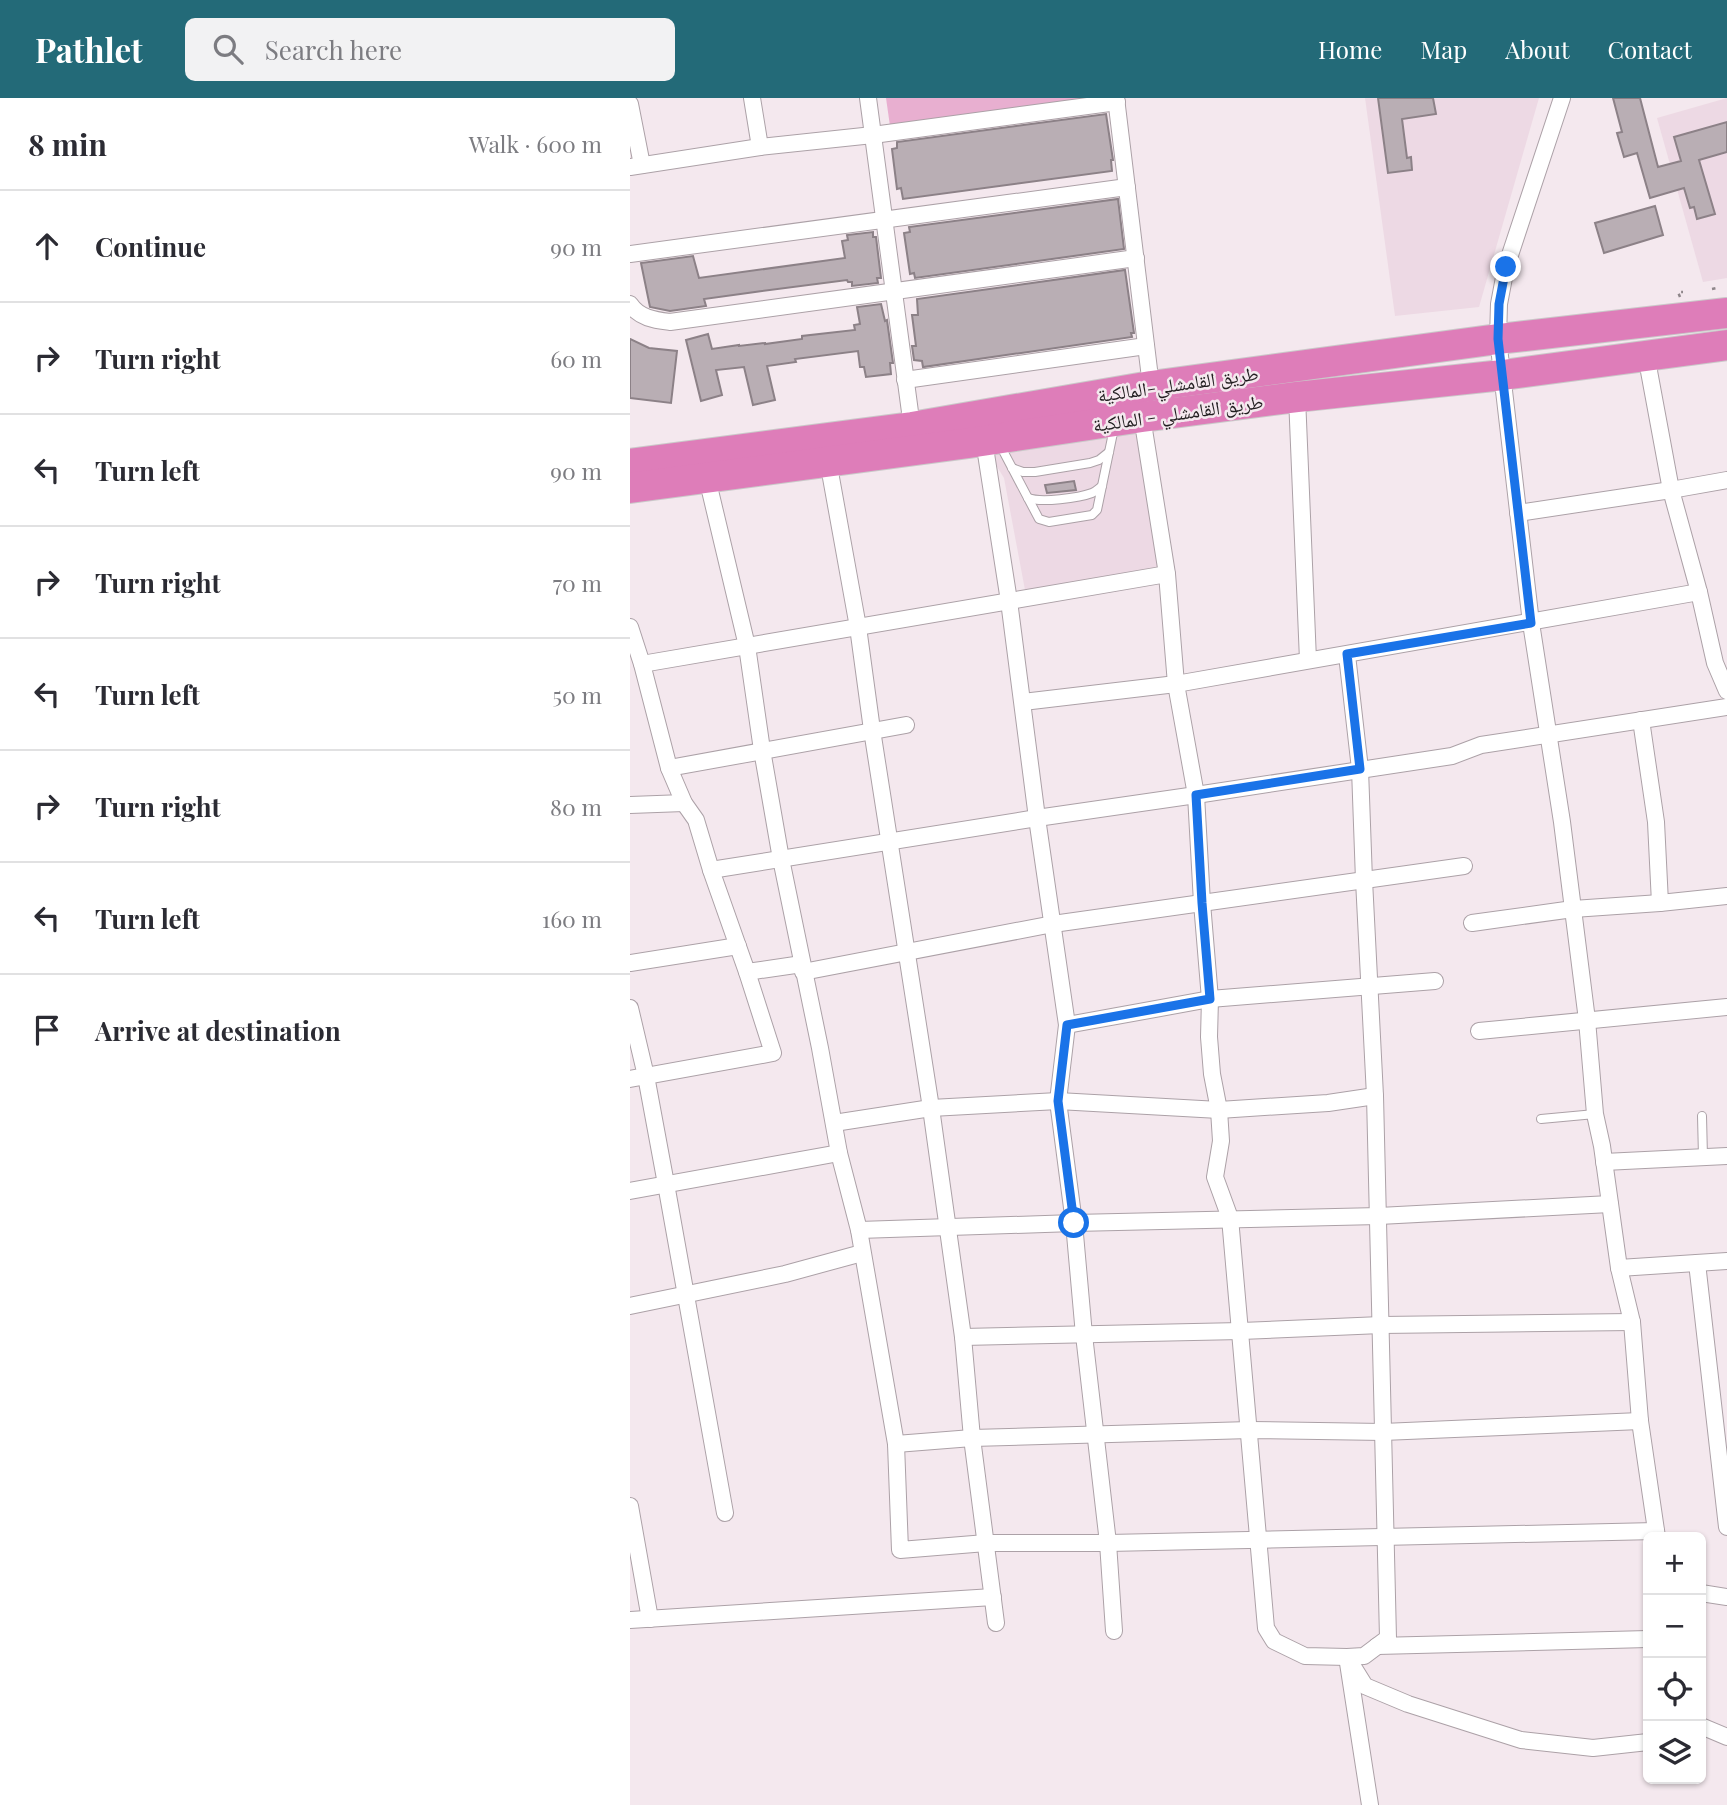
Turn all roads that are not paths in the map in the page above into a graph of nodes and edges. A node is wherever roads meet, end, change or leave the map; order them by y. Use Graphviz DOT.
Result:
graph roads {
  1 [pos="752,98"];
  2 [pos="868,98"];
  3 [pos="1562,98"];
  4 [pos="1117,100"];
  5 [pos="630,104"];
  6 [pos="873,135"];
  7 [pos="760,147"];
  8 [pos="636,166"];
  9 [pos="1127,187"];
  10 [pos="884,220"];
  11 [pos="630,254"];
  12 [pos="1136,258"];
  13 [pos="893,291"];
  14 [pos="630,304"];
  15 [pos="1727,313"];
  16 [pos="1498,339"];
  17 [pos="1727,345"];
  18 [pos="1146,346"];
  19 [pos="1646,355"];
  20 [pos="1503,375"];
  21 [pos="905,380"];
  22 [pos="1297,397"];
  23 [pos="1150,405"];
  24 [pos="912,427"];
  25 [pos="979,435"];
  26 [pos="1110,452"];
  27 [pos="828,461"];
  28 [pos="630,464"];
  29 [pos="1012,468"];
  30 [pos="707,478"];
  31 [pos="1727,480"];
  32 [pos="1103,484"];
  33 [pos="630,488"];
  34 [pos="1671,490"];
  35 [pos="1028,498"];
  36 [pos="1518,513"];
  37 [pos="1167,574"];
  38 [pos="1699,592"];
  39 [pos="1009,601"];
  40 [pos="1531,623"];
  41 [pos="630,627"];
  42 [pos="858,627"];
  43 [pos="633,643"];
  44 [pos="747,646"];
  45 [pos="1347,654"];
  46 [pos="1308,660"];
  47 [pos="642,664"];
  48 [pos="1176,684"];
  49 [pos="1727,691"];
  50 [pos="1023,702"];
  51 [pos="1727,706"];
  52 [pos="1641,720"];
  53 [pos="906,725"];
  54 [pos="872,730"];
  55 [pos="1549,735"];
  56 [pos="762,750"];
  57 [pos="668,768"];
  58 [pos="1360,769"];
  59 [pos="1196,795"];
  60 [pos="684,803"];
  61 [pos="630,805"];
  62 [pos="1037,818"];
  63 [pos="890,842"];
  64 [pos="781,859"];
  65 [pos="1464,866"];
  66 [pos="712,870"];
  67 [pos="1364,880"];
  68 [pos="1727,896"];
  69 [pos="1202,903"];
  70 [pos="1660,903"];
  71 [pos="1573,909"];
  72 [pos="1472,923"];
  73 [pos="1053,924"];
  74 [pos="738,946"];
  75 [pos="907,953"];
  76 [pos="630,963"];
  77 [pos="803,968"];
  78 [pos="747,972"];
  79 [pos="1435,981"];
  80 [pos="1368,987"];
  81 [pos="1210,999"];
  82 [pos="1727,1007"];
  83 [pos="630,1009"];
  84 [pos="1587,1020"];
  85 [pos="1067,1025"];
  86 [pos="1479,1031"];
  87 [pos="638,1078"];
  88 [pos="1375,1096"];
  89 [pos="1058,1101"];
  90 [pos="930,1108"];
  91 [pos="1219,1110"];
  92 [pos="1595,1114"];
  93 [pos="1702,1116"];
  94 [pos="1541,1119"];
  95 [pos="834,1123"];
  96 [pos="839,1153"];
  97 [pos="1727,1156"];
  98 [pos="1703,1157"];
  99 [pos="1604,1162"];
  100 [pos="666,1184"];
  101 [pos="630,1191"];
  102 [pos="1610,1204"];
  103 [pos="1379,1216"];
  104 [pos="1230,1219"];
  105 [pos="1074,1223"];
  106 [pos="947,1227"];
  107 [pos="859,1230"];
  108 [pos="862,1253"];
  109 [pos="1727,1261"];
  110 [pos="1697,1263"];
  111 [pos="1619,1268"];
  112 [pos="685,1295"];
  113 [pos="630,1306"];
  114 [pos="1632,1322"];
  115 [pos="1381,1325"];
  116 [pos="1241,1331"];
  117 [pos="1084,1335"];
  118 [pos="963,1337"];
  119 [pos="1640,1421"];
  120 [pos="1250,1430"];
  121 [pos="1383,1432"];
  122 [pos="1096,1435"];
  123 [pos="972,1438"];
  124 [pos="895,1444"];
  125 [pos="630,1506"];
  126 [pos="725,1513"];
  127 [pos="1727,1527"];
  128 [pos="1656,1532"];
  129 [pos="1643,1534"];
  130 [pos="1386,1537"];
  131 [pos="1259,1539"];
  132 [pos="1108,1542"];
  133 [pos="986,1543"];
  134 [pos="1706,1594"];
  135 [pos="993,1597"];
  136 [pos="1727,1597"];
  137 [pos="650,1619"];
  138 [pos="630,1620"];
  139 [pos="996,1623"];
  140 [pos="1114,1631"];
  141 [pos="1643,1639"];
  142 [pos="1377,1646"];
  143 [pos="1347,1657"];
  144 [pos="1706,1728"];
  145 [pos="1727,1737"];
  146 [pos="1643,1743"];
  147 [pos="1370,1805"];
  1 -- 7 [label="street"];
  2 -- 6 [label="street"];
  3 -- 16 [label="street"];
  4 -- 6 [label="street"];
  4 -- 9 [label="street"];
  5 -- 8 [label="street"];
  6 -- 7 [label="street"];
  6 -- 10 [label="street"];
  7 -- 8 [label="street"];
  9 -- 10 [label="street"];
  9 -- 12 [label="street"];
  10 -- 11 [label="street"];
  10 -- 13 [label="street"];
  12 -- 13 [label="street"];
  12 -- 18 [label="street"];
  13 -- 14 [label="street"];
  13 -- 21 [label="street"];
  15 -- 16 [label="highway, طريق القامشلي-المالكية"];
  16 -- 20 [label="street"];
  16 -- 23 [label="highway, طريق القامشلي-المالكية"];
  17 -- 19 [label="highway, طريق القامشلي - المالكية"];
  18 -- 21 [label="street"];
  18 -- 23 [label="street"];
  19 -- 20 [label="highway, طريق القامشلي - المالكية"];
  19 -- 34 [label="street"];
  20 -- 22 [label="highway, طريق القامشلي - المالكية"];
  20 -- 36 [label="street"];
  21 -- 24 [label="street"];
  22 -- 23 [label="highway, طريق القامشلي - المالكية"];
  22 -- 46 [label="street"];
  23 -- 25 [label="highway, طريق القامشلي - المالكية"];
  23 -- 25 [label="highway, طريق القامشلي-المالكية"];
  23 -- 26 [label="lane"];
  23 -- 37 [label="street"];
  24 -- 25 [label="highway, طريق القامشلي-المالكية"];
  24 -- 28 [label="highway, طريق القامشلي-المالكية"];
  25 -- 27 [label="highway, طريق القامشلي - المالكية"];
  25 -- 29 [label="lane"];
  25 -- 39 [label="street"];
  26 -- 29 [label="lane"];
  26 -- 32 [label="lane"];
  27 -- 30 [label="highway, طريق القامشلي - المالكية"];
  27 -- 42 [label="street"];
  29 -- 35 [label="lane"];
  30 -- 33 [label="highway, طريق القامشلي - المالكية"];
  30 -- 44 [label="street"];
  31 -- 34 [label="street"];
  32 -- 35 [label="lane"];
  32 -- 35 [label="lane"];
  34 -- 36 [label="street"];
  34 -- 38 [label="street"];
  36 -- 40 [label="street"];
  37 -- 39 [label="street"];
  37 -- 48 [label="street"];
  38 -- 40 [label="street"];
  38 -- 49 [label="street"];
  39 -- 42 [label="street"];
  39 -- 50 [label="street"];
  40 -- 45 [label="street"];
  40 -- 55 [label="street"];
  41 -- 43 [label="street"];
  42 -- 44 [label="street"];
  42 -- 54 [label="street"];
  43 -- 47 [label="street"];
  44 -- 47 [label="street"];
  44 -- 56 [label="street"];
  45 -- 46 [label="street"];
  45 -- 58 [label="street"];
  46 -- 48 [label="street"];
  47 -- 57 [label="street"];
  48 -- 50 [label="street"];
  48 -- 59 [label="street"];
  50 -- 62 [label="street"];
  51 -- 52 [label="street"];
  52 -- 55 [label="street"];
  52 -- 70 [label="street"];
  53 -- 54 [label="street"];
  54 -- 56 [label="street"];
  54 -- 63 [label="street"];
  55 -- 58 [label="street"];
  55 -- 71 [label="street"];
  56 -- 57 [label="street"];
  56 -- 64 [label="street"];
  57 -- 60 [label="street"];
  58 -- 59 [label="street"];
  58 -- 67 [label="street"];
  59 -- 62 [label="street"];
  59 -- 69 [label="street"];
  60 -- 61 [label="street"];
  60 -- 66 [label="street"];
  62 -- 63 [label="street"];
  62 -- 73 [label="street"];
  63 -- 64 [label="street"];
  63 -- 75 [label="street"];
  64 -- 66 [label="street"];
  64 -- 77 [label="street"];
  65 -- 67 [label="street"];
  66 -- 74 [label="street"];
  67 -- 69 [label="street"];
  67 -- 80 [label="street"];
  68 -- 70 [label="street"];
  69 -- 73 [label="street"];
  69 -- 81 [label="street"];
  70 -- 71 [label="street"];
  71 -- 72 [label="street"];
  71 -- 84 [label="street"];
  73 -- 75 [label="street"];
  73 -- 85 [label="street"];
  74 -- 76 [label="street"];
  74 -- 78 [label="street"];
  75 -- 77 [label="street"];
  75 -- 90 [label="street"];
  77 -- 78 [label="street"];
  77 -- 95 [label="street"];
  78 -- 87 [label="street"];
  79 -- 80 [label="street"];
  80 -- 81 [label="street"];
  80 -- 88 [label="street"];
  81 -- 85 [label="street"];
  81 -- 91 [label="street"];
  82 -- 84 [label="street"];
  83 -- 87 [label="street"];
  84 -- 86 [label="street"];
  84 -- 92 [label="street"];
  85 -- 89 [label="street"];
  87 -- 100 [label="street"];
  88 -- 91 [label="street"];
  88 -- 103 [label="street"];
  89 -- 90 [label="street"];
  89 -- 91 [label="street"];
  89 -- 105 [label="street"];
  90 -- 95 [label="street"];
  90 -- 106 [label="street"];
  91 -- 104 [label="street"];
  92 -- 94 [label="lane"];
  92 -- 99 [label="street"];
  93 -- 98 [label="lane"];
  95 -- 96 [label="street"];
  96 -- 100 [label="street"];
  96 -- 107 [label="street"];
  97 -- 98 [label="street"];
  98 -- 99 [label="street"];
  99 -- 102 [label="street"];
  100 -- 101 [label="street"];
  100 -- 112 [label="street"];
  102 -- 103 [label="street"];
  102 -- 111 [label="street"];
  103 -- 104 [label="street"];
  103 -- 115 [label="street"];
  104 -- 105 [label="street"];
  104 -- 116 [label="street"];
  105 -- 106 [label="street"];
  105 -- 117 [label="street"];
  106 -- 107 [label="street"];
  106 -- 118 [label="street"];
  107 -- 108 [label="street"];
  108 -- 112 [label="street"];
  108 -- 124 [label="street"];
  109 -- 110 [label="street"];
  110 -- 111 [label="street"];
  110 -- 127 [label="street"];
  111 -- 114 [label="street"];
  112 -- 113 [label="street"];
  112 -- 126 [label="street"];
  114 -- 115 [label="street"];
  114 -- 119 [label="street"];
  115 -- 116 [label="street"];
  115 -- 121 [label="street"];
  116 -- 117 [label="street"];
  116 -- 120 [label="street"];
  117 -- 118 [label="street"];
  117 -- 122 [label="street"];
  118 -- 123 [label="street"];
  119 -- 121 [label="street"];
  119 -- 128 [label="street"];
  120 -- 121 [label="street"];
  120 -- 122 [label="street"];
  120 -- 131 [label="street"];
  121 -- 130 [label="street"];
  122 -- 123 [label="street"];
  122 -- 132 [label="street"];
  123 -- 124 [label="street"];
  123 -- 133 [label="street"];
  124 -- 133 [label="street"];
  125 -- 137 [label="street"];
  129 -- 130 [label="street"];
  130 -- 131 [label="street"];
  130 -- 142 [label="street"];
  131 -- 132 [label="street"];
  131 -- 143 [label="street"];
  132 -- 133 [label="street"];
  132 -- 140 [label="street"];
  133 -- 135 [label="street"];
  134 -- 136 [label="street"];
  135 -- 137 [label="street"];
  135 -- 139 [label="street"];
  137 -- 138 [label="street"];
  141 -- 142 [label="street"];
  142 -- 143 [label="street"];
  143 -- 146 [label="street"];
  143 -- 147 [label="street"];
  144 -- 145 [label="street"];
}
